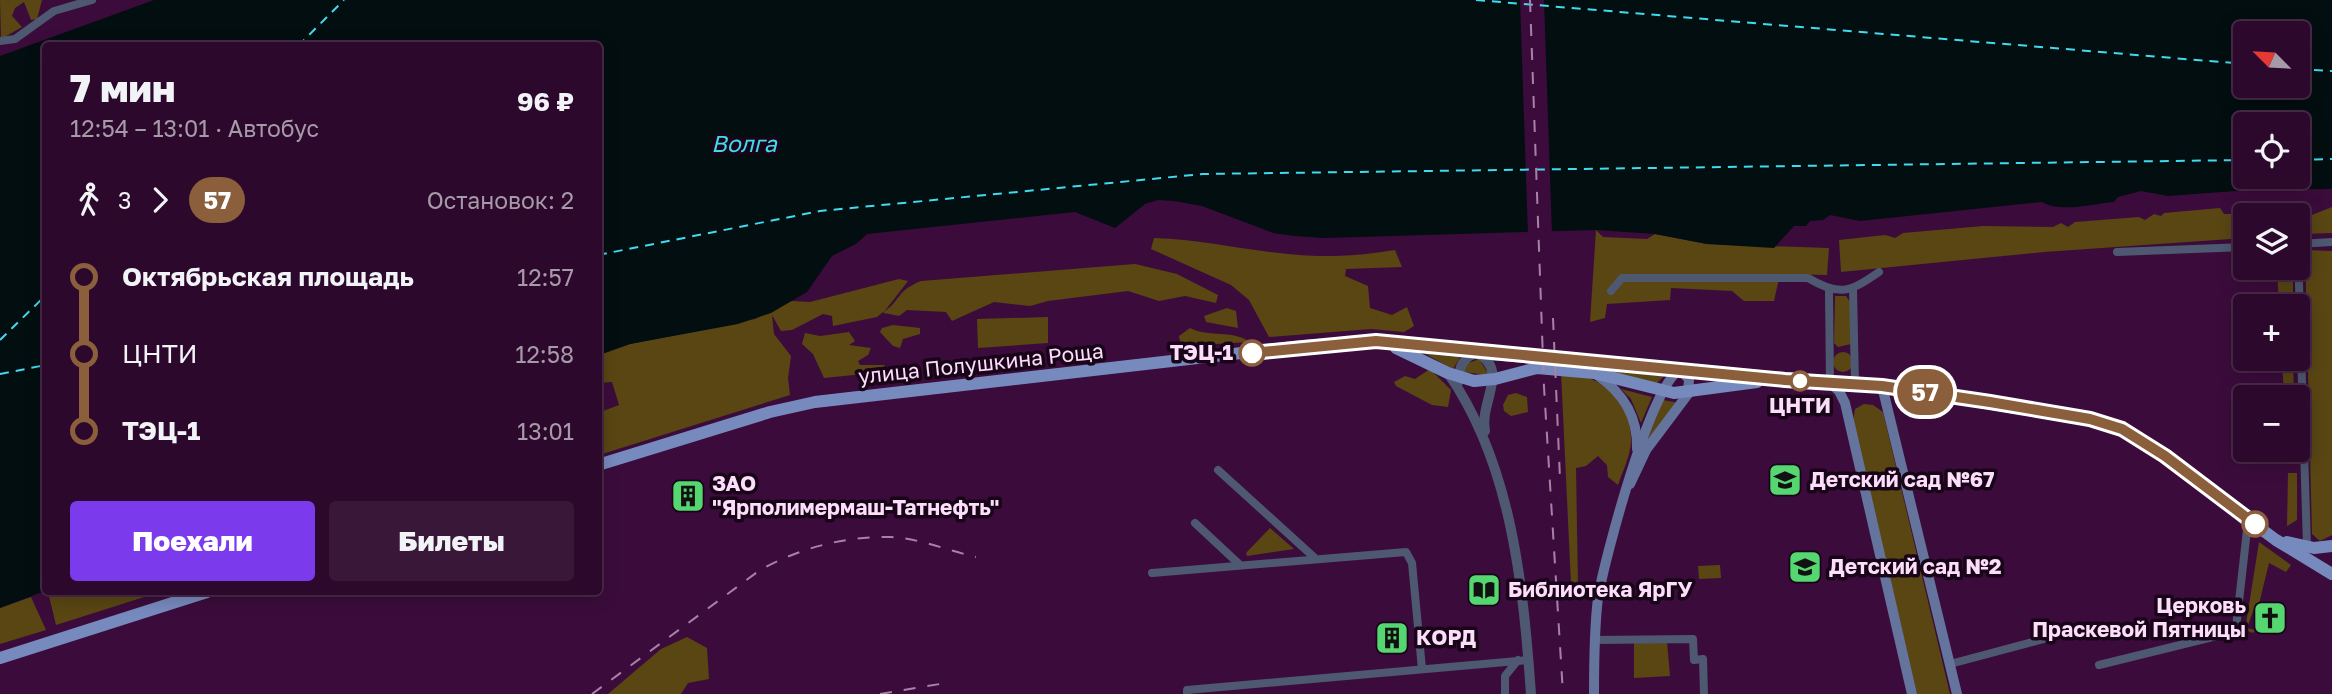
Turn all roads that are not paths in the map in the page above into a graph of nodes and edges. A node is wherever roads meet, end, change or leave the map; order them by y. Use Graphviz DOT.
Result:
graph roads {
  1 [pos="92,0"];
  2 [pos="0,41"];
  3 [pos="2330,242"];
  4 [pos="2310,243"];
  5 [pos="2233,247"];
  6 [pos="2117,252"];
  7 [pos="1880,272"];
  8 [pos="2299,280"];
  9 [pos="1853,289"];
  10 [pos="1611,291"];
  11 [pos="1829,291"];
  12 [pos="1376,341"];
  13 [pos="1477,353"];
  14 [pos="1680,370"];
  15 [pos="1594,373"];
  16 [pos="1453,376"];
  17 [pos="1495,379"];
  18 [pos="1785,380"];
  19 [pos="1830,383"];
  20 [pos="1861,385"];
  21 [pos="1882,386"];
  22 [pos="1661,391"];
  23 [pos="1685,398"];
  24 [pos="1845,403"];
  25 [pos="1487,445"];
  26 [pos="602,464"];
  27 [pos="1635,466"];
  28 [pos="1218,470"];
  29 [pos="1630,484"];
  30 [pos="2253,522"];
  31 [pos="1195,523"];
  32 [pos="2276,540"];
  33 [pos="2332,546"];
  34 [pos="2307,547"];
  35 [pos="1317,559"];
  36 [pos="1240,565"];
  37 [pos="1152,573"];
  38 [pos="2332,575"];
  39 [pos="198,595"];
  40 [pos="2089,627"];
  41 [pos="1594,640"];
  42 [pos="0,658"];
  43 [pos="1524,660"];
  44 [pos="1950,664"];
  45 [pos="2099,665"];
  46 [pos="1422,669"];
  47 [pos="1187,694"];
  48 [pos="1506,694"];
  49 [pos="1531,694"];
  50 [pos="1594,694"];
  51 [pos="1704,694"];
  52 [pos="1912,694"];
  53 [pos="1957,694"];
  1 -- 2 [label="street"];
  3 -- 4 [label="street"];
  5 -- 6 [label="street"];
  7 -- 9 [label="street"];
  8 -- 34 [label="street"];
  9 -- 11 [label="street"];
  9 -- 20 [label="street"];
  10 -- 11 [label="street"];
  11 -- 19 [label="street"];
  12 -- 13 [label="main road, улица Полушкина Роща"];
  12 -- 16 [label="main road, улица Полушкина Роща"];
  12 -- 26 [label="main road, улица Полушкина Роща"];
  13 -- 14 [label="main road, улица Полушкина Роща"];
  13 -- 16 [label="street"];
  13 -- 17 [label="street"];
  14 -- 18 [label="main road, улица Полушкина Роща"];
  14 -- 22 [label="main road"];
  14 -- 23 [label="main road"];
  15 -- 17 [label="main road"];
  15 -- 22 [label="main road"];
  15 -- 27 [label="main road"];
  16 -- 17 [label="main road"];
  16 -- 25 [label="street, улица Полушкина Роща"];
  17 -- 25 [label="street, улица Полушкина Роща"];
  18 -- 19 [label="main road"];
  18 -- 23 [label="main road"];
  19 -- 20 [label="main road"];
  19 -- 24 [label="main road"];
  20 -- 21 [label="main road"];
  20 -- 24 [label="main road"];
  21 -- 30 [label="main road"];
  21 -- 44 [label="main road"];
  22 -- 23 [label="main road"];
  22 -- 27 [label="main road"];
  23 -- 29 [label="main road"];
  24 -- 52 [label="main road"];
  25 -- 43 [label="street, улица Полушкина Роща"];
  27 -- 29 [label="main road"];
  28 -- 35 [label="street"];
  29 -- 41 [label="main road"];
  30 -- 32 [label="main road"];
  30 -- 45 [label="street"];
  31 -- 36 [label="street"];
  32 -- 34 [label="main road"];
  32 -- 38 [label="main road"];
  33 -- 34 [label="main road"];
  35 -- 36 [label="street"];
  35 -- 46 [label="street"];
  36 -- 37 [label="street"];
  39 -- 42 [label="main road"];
  40 -- 44 [label="street"];
  41 -- 50 [label="main road"];
  41 -- 51 [label="street"];
  43 -- 46 [label="street"];
  43 -- 48 [label="street"];
  43 -- 49 [label="street, улица Полушкина Роща"];
  44 -- 53 [label="main road"];
  46 -- 47 [label="street"];
}
